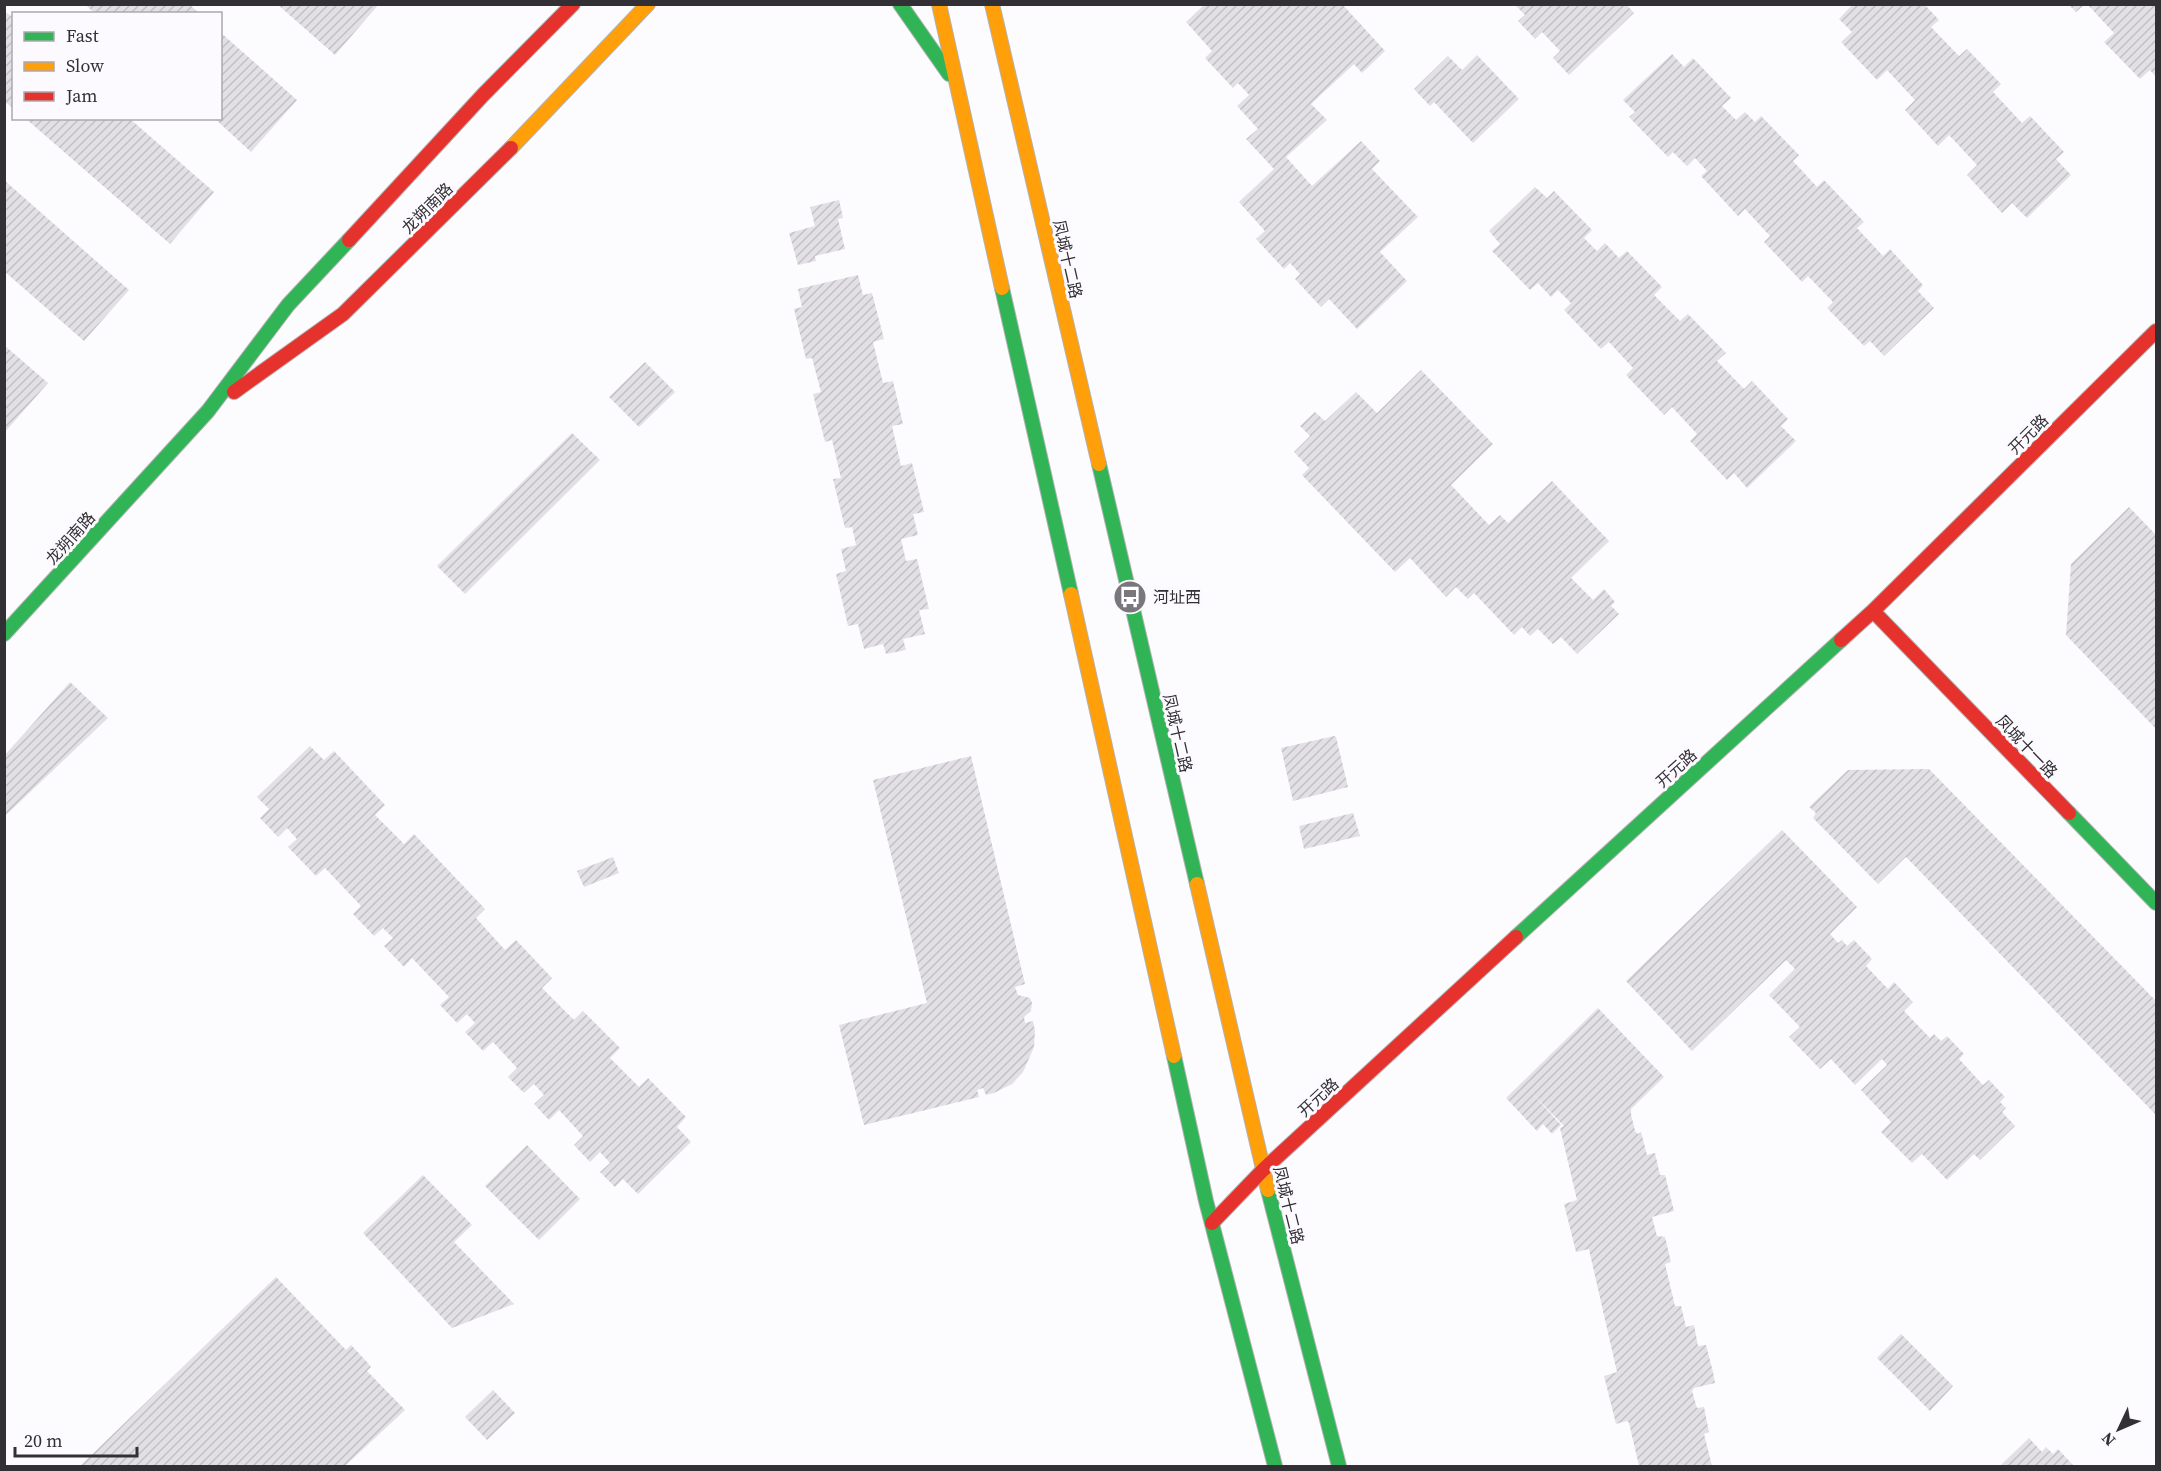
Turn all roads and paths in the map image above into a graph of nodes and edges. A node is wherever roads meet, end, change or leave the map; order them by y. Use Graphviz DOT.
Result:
graph roads {
  1 [pos="573,4"];
  2 [pos="648,4"];
  3 [pos="900,4"];
  4 [pos="939,4"];
  5 [pos="992,4"];
  6 [pos="958,87"];
  7 [pos="2157,331"];
  8 [pos="208,411"];
  9 [pos="1873,611"];
  10 [pos="4,634"];
  11 [pos="2157,903"];
  12 [pos="1263,1170"];
  13 [pos="1212,1223"];
  14 [pos="1275,1467"];
  15 [pos="1339,1467"];
  1 -- 8 [label="street, 龙朔南路"];
  2 -- 8 [label="street, 龙朔南路"];
  3 -- 6 [label="street"];
  4 -- 6 [label="street"];
  5 -- 12 [label="street, 凤城十二路"];
  6 -- 13 [label="street"];
  7 -- 9 [label="street, 开元路"];
  8 -- 10 [label="street, 龙朔南路"];
  9 -- 11 [label="street, 凤城十一路"];
  9 -- 12 [label="street, 开元路"];
  12 -- 13 [label="street, 开元路"];
  12 -- 15 [label="street, 凤城十二路"];
  13 -- 14 [label="street"];
}
